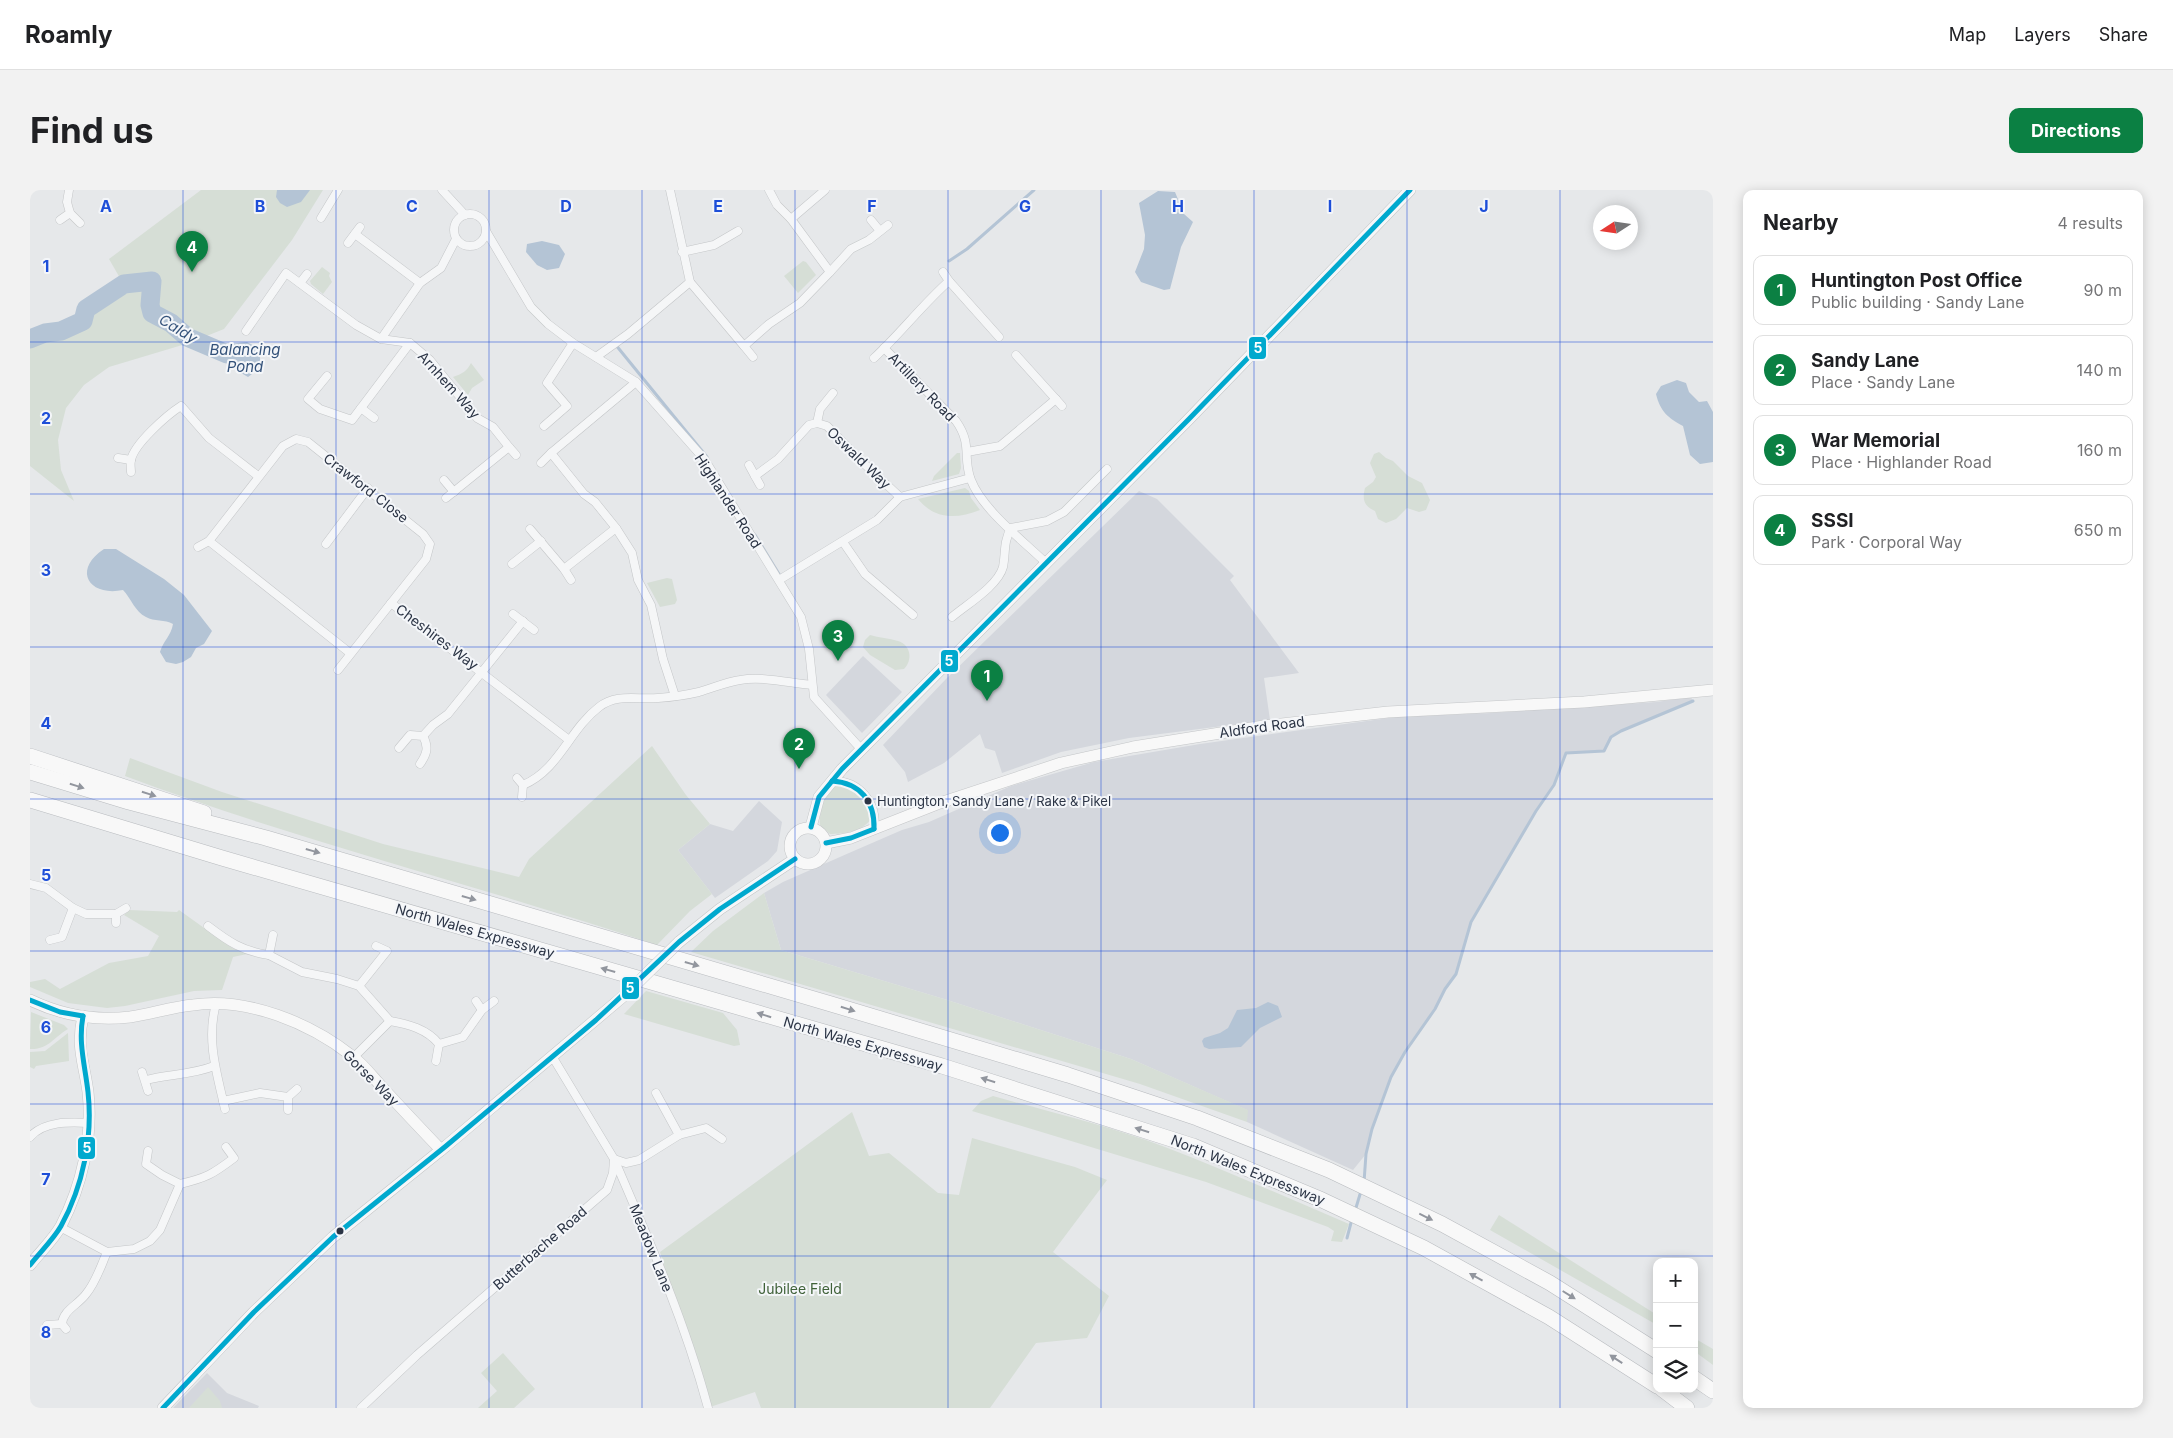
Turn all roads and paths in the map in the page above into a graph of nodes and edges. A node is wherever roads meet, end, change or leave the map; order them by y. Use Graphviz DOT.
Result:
graph roads {
  1 [pos="69,190"];
  2 [pos="338,190"];
  3 [pos="442,190"];
  4 [pos="670,190"];
  5 [pos="769,190"];
  6 [pos="824,190"];
  7 [pos="1410,190"];
  8 [pos="454,205"];
  9 [pos="70,213"];
  10 [pos="465,215"];
  11 [pos="321,218"];
  12 [pos="791,219"];
  13 [pos="60,220"];
  14 [pos="871,220"];
  15 [pos="457,221"];
  16 [pos="80,223"];
  17 [pos="888,225"];
  18 [pos="360,227"];
  19 [pos="726,229"];
  20 [pos="486,231"];
  21 [pos="738,231"];
  22 [pos="880,231"];
  23 [pos="355,234"];
  24 [pos="728,238"];
  25 [pos="482,240"];
  26 [pos="456,242"];
  27 [pos="348,244"];
  28 [pos="496,249"];
  29 [pos="682,252"];
  30 [pos="830,272"];
  31 [pos="943,272"];
  32 [pos="307,274"];
  33 [pos="949,281"];
  34 [pos="690,282"];
  35 [pos="300,283"];
  36 [pos="420,284"];
  37 [pos="246,331"];
  38 [pos="999,337"];
  39 [pos="381,339"];
  40 [pos="410,343"];
  41 [pos="574,343"];
  42 [pos="744,346"];
  43 [pos="884,348"];
  44 [pos="1016,355"];
  45 [pos="596,357"];
  46 [pos="753,357"];
  47 [pos="874,358"];
  48 [pos="327,376"];
  49 [pos="636,382"];
  50 [pos="833,393"];
  51 [pos="180,397"];
  52 [pos="1056,399"];
  53 [pos="181,406"];
  54 [pos="1062,406"];
  55 [pos="361,408"];
  56 [pos="374,418"];
  57 [pos="817,423"];
  58 [pos="544,426"];
  59 [pos="509,447"];
  60 [pos="967,452"];
  61 [pos="551,453"];
  62 [pos="516,455"];
  63 [pos="118,458"];
  64 [pos="131,460"];
  65 [pos="541,463"];
  66 [pos="749,465"];
  67 [pos="1107,469"];
  68 [pos="132,472"];
  69 [pos="258,476"];
  70 [pos="755,476"];
  71 [pos="970,478"];
  72 [pos="444,480"];
  73 [pos="760,485"];
  74 [pos="368,488"];
  75 [pos="454,492"];
  76 [pos="900,497"];
  77 [pos="446,498"];
  78 [pos="616,528"];
  79 [pos="1010,528"];
  80 [pos="530,529"];
  81 [pos="209,541"];
  82 [pos="541,541"];
  83 [pos="843,542"];
  84 [pos="326,544"];
  85 [pos="198,547"];
  86 [pos="1045,562"];
  87 [pos="512,564"];
  88 [pos="564,569"];
  89 [pos="571,580"];
  90 [pos="779,580"];
  91 [pos="391,603"];
  92 [pos="514,614"];
  93 [pos="914,614"];
  94 [pos="952,617"];
  95 [pos="523,621"];
  96 [pos="534,630"];
  97 [pos="350,653"];
  98 [pos="338,670"];
  99 [pos="483,672"];
  100 [pos="812,685"];
  101 [pos="1713,690"];
  102 [pos="675,696"];
  103 [pos="423,736"];
  104 [pos="569,740"];
  105 [pos="399,748"];
  106 [pos="862,749"];
  107 [pos="30,756"];
  108 [pos="420,764"];
  109 [pos="30,772"];
  110 [pos="517,778"];
  111 [pos="832,781"];
  112 [pos="523,785"];
  113 [pos="522,797"];
  114 [pos="30,800"];
  115 [pos="811,827"];
  116 [pos="874,829"];
  117 [pos="266,838"];
  118 [pos="826,843"];
  119 [pos="795,858"];
  120 [pos="30,884"];
  121 [pos="73,908"];
  122 [pos="126,908"];
  123 [pos="116,914"];
  124 [pos="116,923"];
  125 [pos="208,926"];
  126 [pos="273,935"];
  127 [pos="50,940"];
  128 [pos="376,946"];
  129 [pos="269,956"];
  130 [pos="359,986"];
  131 [pos="30,1000"];
  132 [pos="476,1000"];
  133 [pos="494,1002"];
  134 [pos="216,1004"];
  135 [pos="482,1010"];
  136 [pos="84,1016"];
  137 [pos="390,1021"];
  138 [pos="439,1044"];
  139 [pos="552,1056"];
  140 [pos="354,1057"];
  141 [pos="436,1061"];
  142 [pos="214,1066"];
  143 [pos="297,1089"];
  144 [pos="148,1092"];
  145 [pos="656,1093"];
  146 [pos="288,1097"];
  147 [pos="223,1101"];
  148 [pos="225,1109"];
  149 [pos="288,1110"];
  150 [pos="89,1123"];
  151 [pos="679,1135"];
  152 [pos="30,1137"];
  153 [pos="722,1139"];
  154 [pos="226,1147"];
  155 [pos="440,1150"];
  156 [pos="148,1151"];
  157 [pos="234,1158"];
  158 [pos="244,1158"];
  159 [pos="614,1159"];
  160 [pos="146,1164"];
  161 [pos="140,1171"];
  162 [pos="180,1184"];
  163 [pos="60,1226"];
  164 [pos="107,1252"];
  165 [pos="30,1265"];
  166 [pos="48,1325"];
  167 [pos="1653,1349"];
  168 [pos="1698,1381"];
  169 [pos="1653,1383"];
  170 [pos="1713,1391"];
  171 [pos="1667,1393"];
  172 [pos="163,1408"];
  173 [pos="361,1408"];
  174 [pos="708,1408"];
  175 [pos="1687,1408"];
  1 -- 9 [label="street"];
  2 -- 11 [label="street"];
  3 -- 8 [label="street"];
  4 -- 29 [label="street"];
  5 -- 12 [label="street"];
  6 -- 12 [label="street"];
  7 -- 86 [label="main road"];
  8 -- 10 [label="street"];
  8 -- 15 [label="street"];
  9 -- 13 [label="street"];
  9 -- 16 [label="street"];
  10 -- 15 [label="street"];
  10 -- 20 [label="street"];
  12 -- 30 [label="street"];
  14 -- 22 [label="street"];
  15 -- 26 [label="street"];
  17 -- 22 [label="street"];
  18 -- 23 [label="street"];
  19 -- 24 [label="street"];
  20 -- 25 [label="street"];
  20 -- 28 [label="street, Highlander Road"];
  21 -- 24 [label="street"];
  22 -- 30 [label="street"];
  23 -- 27 [label="street"];
  23 -- 36 [label="street"];
  24 -- 29 [label="street"];
  25 -- 26 [label="street"];
  25 -- 28 [label="street, Highlander Road"];
  26 -- 36 [label="street"];
  28 -- 41 [label="street, Highlander Road"];
  29 -- 34 [label="street"];
  30 -- 42 [label="street"];
  31 -- 33 [label="street"];
  32 -- 35 [label="street"];
  33 -- 38 [label="street"];
  33 -- 43 [label="street"];
  34 -- 42 [label="street"];
  34 -- 45 [label="street"];
  35 -- 37 [label="street"];
  35 -- 39 [label="street"];
  36 -- 39 [label="street"];
  39 -- 40 [label="street, Arnhem Way"];
  40 -- 55 [label="street"];
  40 -- 59 [label="street, Arnhem Way"];
  41 -- 45 [label="street, Highlander Road"];
  41 -- 58 [label="street"];
  42 -- 46 [label="street"];
  43 -- 47 [label="street"];
  43 -- 60 [label="street, Artillery Road"];
  44 -- 52 [label="street"];
  45 -- 49 [label="street, Highlander Road"];
  48 -- 55 [label="street"];
  49 -- 61 [label="street"];
  49 -- 90 [label="street, Highlander Road"];
  50 -- 57 [label="street, Oswald Way"];
  51 -- 53 [label="street"];
  52 -- 54 [label="street"];
  52 -- 60 [label="street"];
  53 -- 64 [label="street"];
  53 -- 69 [label="street"];
  55 -- 56 [label="street"];
  57 -- 70 [label="street, Oswald Way"];
  57 -- 76 [label="street, Oswald Way"];
  59 -- 62 [label="street, Arnhem Way"];
  59 -- 75 [label="street"];
  60 -- 71 [label="street, Artillery Road"];
  61 -- 65 [label="street"];
  61 -- 78 [label="street"];
  63 -- 64 [label="street"];
  64 -- 68 [label="street"];
  66 -- 70 [label="street"];
  67 -- 79 [label="street"];
  69 -- 74 [label="street, Crawford Close"];
  69 -- 81 [label="street, Crawford Close"];
  70 -- 73 [label="street"];
  71 -- 76 [label="street"];
  71 -- 79 [label="street, Artillery Road"];
  72 -- 75 [label="street"];
  74 -- 84 [label="street"];
  74 -- 91 [label="street, Crawford Close"];
  75 -- 77 [label="street"];
  76 -- 83 [label="street"];
  78 -- 88 [label="street"];
  78 -- 102 [label="street"];
  79 -- 86 [label="street, Artillery Road"];
  79 -- 94 [label="street"];
  80 -- 82 [label="street"];
  81 -- 85 [label="street, Crawford Close"];
  81 -- 97 [label="street"];
  82 -- 87 [label="street"];
  82 -- 88 [label="street"];
  83 -- 90 [label="street"];
  83 -- 93 [label="street"];
  86 -- 106 [label="main road"];
  88 -- 89 [label="street"];
  90 -- 100 [label="street, Highlander Road"];
  91 -- 97 [label="street, Crawford Close"];
  91 -- 99 [label="street, Cheshires Way"];
  92 -- 95 [label="street"];
  95 -- 96 [label="street"];
  95 -- 99 [label="street, Cheshires Way"];
  97 -- 98 [label="street, Crawford Close"];
  99 -- 103 [label="street, Cheshires Way"];
  99 -- 104 [label="street, Cheshires Way"];
  100 -- 102 [label="street"];
  100 -- 106 [label="street, Highlander Road"];
  101 -- 116 [label="main road, Aldford Road"];
  102 -- 104 [label="street"];
  103 -- 105 [label="street, Cheshires Way"];
  103 -- 108 [label="street"];
  104 -- 112 [label="street"];
  106 -- 111 [label="main road"];
  107 -- 117 [label="highway, one-way"];
  109 -- 117 [label="highway, North Wales Expressway, one-way"];
  110 -- 112 [label="street"];
  111 -- 115 [label="main road"];
  111 -- 116 [label="street"];
  112 -- 113 [label="street"];
  169 -- 114 [label="highway, North Wales Expressway, one-way"];
  115 -- 118 [label="main road"];
  115 -- 119 [label="main road"];
  116 -- 118 [label="main road, Aldford Road"];
  117 -- 167 [label="highway, North Wales Expressway, one-way"];
  118 -- 119 [label="main road"];
  119 -- 139 [label="main road, bridge"];
  120 -- 121 [label="street"];
  121 -- 123 [label="street"];
  121 -- 127 [label="street"];
  122 -- 123 [label="street"];
  123 -- 124 [label="street"];
  125 -- 129 [label="street"];
  126 -- 129 [label="street"];
  128 -- 130 [label="street"];
  129 -- 130 [label="street"];
  130 -- 137 [label="street"];
  131 -- 136 [label="main road, Gorse Way"];
  132 -- 135 [label="street"];
  133 -- 135 [label="street"];
  134 -- 136 [label="main road, Gorse Way"];
  134 -- 140 [label="main road, Gorse Way"];
  134 -- 142 [label="street"];
  135 -- 138 [label="street"];
  136 -- 150 [label="main road"];
  137 -- 138 [label="street"];
  137 -- 140 [label="street"];
  138 -- 141 [label="street"];
  139 -- 155 [label="main road"];
  139 -- 159 [label="street"];
  140 -- 155 [label="main road, Gorse Way"];
  142 -- 144 [label="street"];
  142 -- 147 [label="street"];
  143 -- 146 [label="street"];
  145 -- 151 [label="street"];
  146 -- 147 [label="street"];
  146 -- 149 [label="street"];
  147 -- 148 [label="street"];
  150 -- 152 [label="street"];
  150 -- 163 [label="main road"];
  151 -- 153 [label="street"];
  151 -- 159 [label="street"];
  154 -- 157 [label="street"];
  155 -- 172 [label="main road"];
  156 -- 160 [label="street"];
  157 -- 158 [label="street"];
  157 -- 162 [label="street"];
  159 -- 173 [label="street, Butterbache Road"];
  159 -- 174 [label="street, Meadow Lane"];
  160 -- 161 [label="street"];
  160 -- 162 [label="street"];
  162 -- 164 [label="street"];
  163 -- 164 [label="street"];
  163 -- 165 [label="main road"];
  164 -- 166 [label="street"];
  168 -- 170 [label="highway"];
  171 -- 175 [label="highway"];
}
